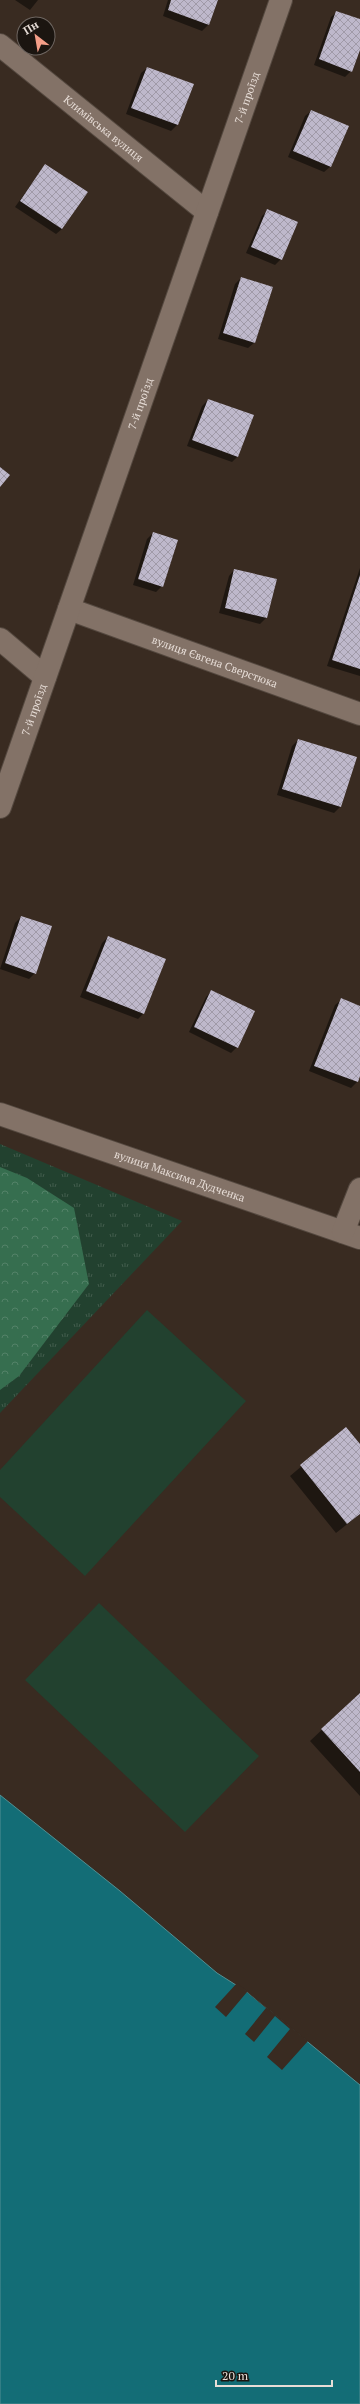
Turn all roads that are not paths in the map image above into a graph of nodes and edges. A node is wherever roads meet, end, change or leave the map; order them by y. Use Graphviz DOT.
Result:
graph roads {
  1 [pos="281,0"];
  2 [pos="0,45"];
  3 [pos="207,212"];
  4 [pos="69,608"];
  5 [pos="0,639"];
  6 [pos="45,677"];
  7 [pos="360,714"];
  8 [pos="0,807"];
  9 [pos="0,1114"];
  10 [pos="360,1189"];
  11 [pos="352,1235"];
  1 -- 3 [label="street, 7-й проїзд"];
  2 -- 3 [label="street, Климівська вулиця"];
  3 -- 4 [label="street, 7-й проїзд"];
  4 -- 6 [label="street, 7-й проїзд"];
  4 -- 7 [label="street, вулиця Євгена Сверстюка"];
  5 -- 6 [label="street"];
  6 -- 8 [label="street, 7-й проїзд"];
  9 -- 11 [label="street, вулиця Максима Дудченка"];
  10 -- 11 [label="street"];
}
